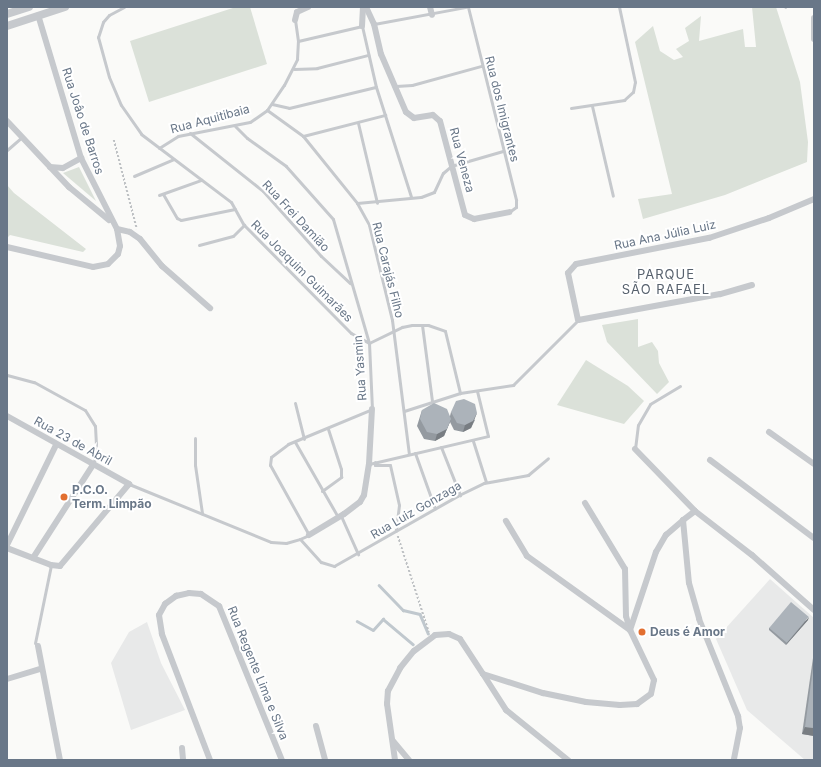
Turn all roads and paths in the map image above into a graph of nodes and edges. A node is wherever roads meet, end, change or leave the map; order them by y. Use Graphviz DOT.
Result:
graph roads {
  1 [pos="29,7"];
  2 [pos="65,7"];
  3 [pos="124,7"];
  4 [pos="308,7"];
  5 [pos="364,7"];
  6 [pos="430,7"];
  7 [pos="467,7"];
  8 [pos="619,7"];
  9 [pos="7,14"];
  10 [pos="432,15"];
  11 [pos="38,16"];
  12 [pos="814,18"];
  13 [pos="295,20"];
  14 [pos="374,24"];
  15 [pos="7,26"];
  16 [pos="362,26"];
  17 [pos="814,39"];
  18 [pos="298,41"];
  19 [pos="368,55"];
  20 [pos="481,66"];
  21 [pos="294,69"];
  22 [pos="396,86"];
  23 [pos="376,87"];
  24 [pos="272,104"];
  25 [pos="592,106"];
  26 [pos="571,108"];
  27 [pos="267,110"];
  28 [pos="385,115"];
  29 [pos="7,121"];
  30 [pos="358,123"];
  31 [pos="235,126"];
  32 [pos="190,133"];
  33 [pos="303,136"];
  34 [pos="22,137"];
  35 [pos="114,140"];
  36 [pos="158,148"];
  37 [pos="7,150"];
  38 [pos="503,152"];
  39 [pos="80,158"];
  40 [pos="175,159"];
  41 [pos="451,166"];
  42 [pos="50,167"];
  43 [pos="134,176"];
  44 [pos="201,180"];
  45 [pos="163,194"];
  46 [pos="159,195"];
  47 [pos="613,196"];
  48 [pos="411,198"];
  49 [pos="814,199"];
  50 [pos="357,203"];
  51 [pos="377,203"];
  52 [pos="235,209"];
  53 [pos="509,212"];
  54 [pos="107,216"];
  55 [pos="244,225"];
  56 [pos="117,229"];
  57 [pos="140,239"];
  58 [pos="199,245"];
  59 [pos="7,247"];
  60 [pos="350,283"];
  61 [pos="752,285"];
  62 [pos="210,308"];
  63 [pos="578,320"];
  64 [pos="422,325"];
  65 [pos="393,331"];
  66 [pos="369,343"];
  67 [pos="7,375"];
  68 [pos="680,386"];
  69 [pos="477,391"];
  70 [pos="460,393"];
  71 [pos="432,401"];
  72 [pos="294,403"];
  73 [pos="372,409"];
  74 [pos="404,412"];
  75 [pos="7,416"];
  76 [pos="328,429"];
  77 [pos="769,432"];
  78 [pos="195,438"];
  79 [pos="304,438"];
  80 [pos="473,441"];
  81 [pos="295,442"];
  82 [pos="56,445"];
  83 [pos="441,447"];
  84 [pos="635,449"];
  85 [pos="415,453"];
  86 [pos="409,454"];
  87 [pos="548,458"];
  88 [pos="710,460"];
  89 [pos="372,463"];
  90 [pos="814,464"];
  91 [pos="93,465"];
  92 [pos="486,482"];
  93 [pos="129,484"];
  94 [pos="322,491"];
  95 [pos="460,495"];
  96 [pos="584,503"];
  97 [pos="435,509"];
  98 [pos="695,511"];
  99 [pos="202,513"];
  100 [pos="340,517"];
  101 [pos="682,520"];
  102 [pos="506,521"];
  103 [pos="396,531"];
  104 [pos="309,534"];
  105 [pos="814,538"];
  106 [pos="300,539"];
  107 [pos="7,545"];
  108 [pos="7,548"];
  109 [pos="358,554"];
  110 [pos="33,558"];
  111 [pos="51,565"];
  112 [pos="814,610"];
  113 [pos="630,630"];
  114 [pos="431,637"];
  115 [pos="37,645"];
  116 [pos="40,669"];
  117 [pos="483,674"];
  118 [pos="7,679"];
  119 [pos="316,726"];
  120 [pos="393,740"];
  121 [pos="182,748"];
  122 [pos="60,760"];
  123 [pos="183,760"];
  124 [pos="210,760"];
  125 [pos="282,760"];
  126 [pos="324,760"];
  127 [pos="395,760"];
  128 [pos="409,760"];
  129 [pos="568,760"];
  130 [pos="734,760"];
  1 -- 9 [label="street"];
  2 -- 11 [label="street"];
  3 -- 36 [label="lane, Rua Joaquim Guimarães"];
  4 -- 13 [label="street, Rua Aquitibaia"];
  5 -- 14 [label="street"];
  5 -- 16 [label="street"];
  6 -- 10 [label="street"];
  7 -- 10 [label="lane"];
  7 -- 20 [label="lane, Rua dos Imigrantes"];
  8 -- 25 [label="lane"];
  10 -- 14 [label="lane"];
  11 -- 15 [label="street"];
  11 -- 39 [label="street, Rua Joâo de Barros"];
  12 -- 17 [label="street"];
  13 -- 18 [label="lane, Rua Aquitibaia"];
  14 -- 22 [label="street"];
  16 -- 18 [label="lane"];
  16 -- 19 [label="lane"];
  18 -- 21 [label="lane, Rua Aquitibaia"];
  19 -- 21 [label="lane"];
  19 -- 23 [label="lane"];
  20 -- 22 [label="lane"];
  20 -- 38 [label="lane, Rua dos Imigrantes"];
  21 -- 24 [label="lane, Rua Aquitibaia"];
  22 -- 41 [label="street, Rua Veneza"];
  23 -- 24 [label="lane"];
  23 -- 28 [label="lane"];
  24 -- 27 [label="lane, Rua Aquitibaia"];
  25 -- 26 [label="lane"];
  25 -- 47 [label="lane"];
  27 -- 31 [label="lane, Rua Aquitibaia"];
  27 -- 33 [label="lane, Rua Carajás Filho"];
  28 -- 30 [label="lane"];
  28 -- 48 [label="lane"];
  29 -- 34 [label="street"];
  30 -- 33 [label="lane"];
  30 -- 51 [label="lane"];
  31 -- 32 [label="lane, Rua Aquitibaia"];
  31 -- 60 [label="lane, Rua Yasmin"];
  32 -- 36 [label="lane, Rua Aquitibaia"];
  32 -- 60 [label="lane, Rua Frei Damião"];
  33 -- 50 [label="lane, Rua Carajás Filho"];
  34 -- 37 [label="lane"];
  34 -- 42 [label="street"];
  35 -- 57 [label="path"];
  36 -- 40 [label="lane, Rua Joaquim Guimarães"];
  38 -- 41 [label="lane"];
  38 -- 53 [label="lane, Rua dos Imigrantes"];
  39 -- 42 [label="street"];
  39 -- 54 [label="street, Rua Joâo de Barros"];
  40 -- 43 [label="lane"];
  40 -- 44 [label="lane, Rua Joaquim Guimarães"];
  41 -- 48 [label="lane"];
  41 -- 53 [label="street, Rua Veneza"];
  42 -- 54 [label="street"];
  44 -- 45 [label="lane"];
  44 -- 52 [label="lane, Rua Joaquim Guimarães"];
  45 -- 46 [label="lane"];
  45 -- 52 [label="lane"];
  48 -- 51 [label="lane"];
  49 -- 63 [label="street, Rua Ana Júlia Luiz"];
  50 -- 51 [label="lane"];
  50 -- 65 [label="lane, Rua Carajás Filho"];
  52 -- 55 [label="lane, Rua Joaquim Guimarães"];
  54 -- 56 [label="street"];
  55 -- 58 [label="lane"];
  55 -- 66 [label="lane, Rua Joaquim Guimarães"];
  56 -- 57 [label="street"];
  56 -- 59 [label="street"];
  57 -- 62 [label="street"];
  60 -- 66 [label="lane, Rua Yasmin"];
  61 -- 63 [label="street"];
  63 -- 69 [label="lane"];
  64 -- 65 [label="lane"];
  64 -- 70 [label="lane"];
  64 -- 71 [label="lane"];
  65 -- 66 [label="lane"];
  65 -- 74 [label="lane, Rua Carajás Filho"];
  66 -- 73 [label="lane, Rua Yasmin"];
  67 -- 91 [label="lane"];
  68 -- 84 [label="lane"];
  69 -- 70 [label="lane"];
  69 -- 80 [label="lane"];
  70 -- 71 [label="lane"];
  71 -- 74 [label="lane"];
  72 -- 79 [label="lane"];
  73 -- 76 [label="lane, Rua Yasmin"];
  73 -- 89 [label="street"];
  74 -- 86 [label="lane, Rua Carajás Filho"];
  75 -- 82 [label="street, Rua 23 de Abril"];
  76 -- 79 [label="lane, Rua Yasmin"];
  76 -- 94 [label="lane"];
  77 -- 90 [label="street"];
  78 -- 99 [label="lane"];
  79 -- 81 [label="lane, Rua Yasmin"];
  80 -- 83 [label="lane"];
  80 -- 92 [label="lane"];
  81 -- 94 [label="lane"];
  81 -- 104 [label="lane, Rua Yasmin"];
  82 -- 91 [label="street, Rua 23 de Abril"];
  82 -- 107 [label="street"];
  83 -- 85 [label="lane"];
  83 -- 95 [label="lane"];
  84 -- 98 [label="street"];
  85 -- 86 [label="lane"];
  85 -- 97 [label="lane"];
  86 -- 89 [label="lane"];
  87 -- 92 [label="lane, Rua Luiz Gonzaga"];
  88 -- 105 [label="street"];
  89 -- 100 [label="street"];
  89 -- 103 [label="lane"];
  91 -- 93 [label="street, Rua 23 de Abril"];
  91 -- 110 [label="street"];
  92 -- 95 [label="lane, Rua Luiz Gonzaga"];
  93 -- 99 [label="lane"];
  93 -- 111 [label="street"];
  94 -- 100 [label="lane"];
  95 -- 97 [label="lane, Rua Luiz Gonzaga"];
  96 -- 113 [label="street"];
  97 -- 103 [label="lane, Rua Luiz Gonzaga"];
  98 -- 101 [label="street"];
  98 -- 112 [label="street"];
  99 -- 106 [label="lane"];
  100 -- 104 [label="street"];
  100 -- 109 [label="lane"];
  101 -- 113 [label="street"];
  101 -- 130 [label="street"];
  102 -- 113 [label="street"];
  103 -- 109 [label="lane, Rua Luiz Gonzaga"];
  103 -- 114 [label="path"];
  104 -- 106 [label="lane"];
  106 -- 109 [label="lane, Rua Luiz Gonzaga"];
  108 -- 110 [label="street"];
  110 -- 111 [label="street"];
  111 -- 115 [label="lane"];
  113 -- 117 [label="street"];
  114 -- 117 [label="street"];
  114 -- 120 [label="street"];
  115 -- 116 [label="street"];
  116 -- 118 [label="street"];
  116 -- 122 [label="street"];
  117 -- 129 [label="street"];
  119 -- 126 [label="street"];
  120 -- 127 [label="street"];
  120 -- 128 [label="street"];
  121 -- 123 [label="street"];
  124 -- 125 [label="street, Rua Regente Lima e Silva"];
}
